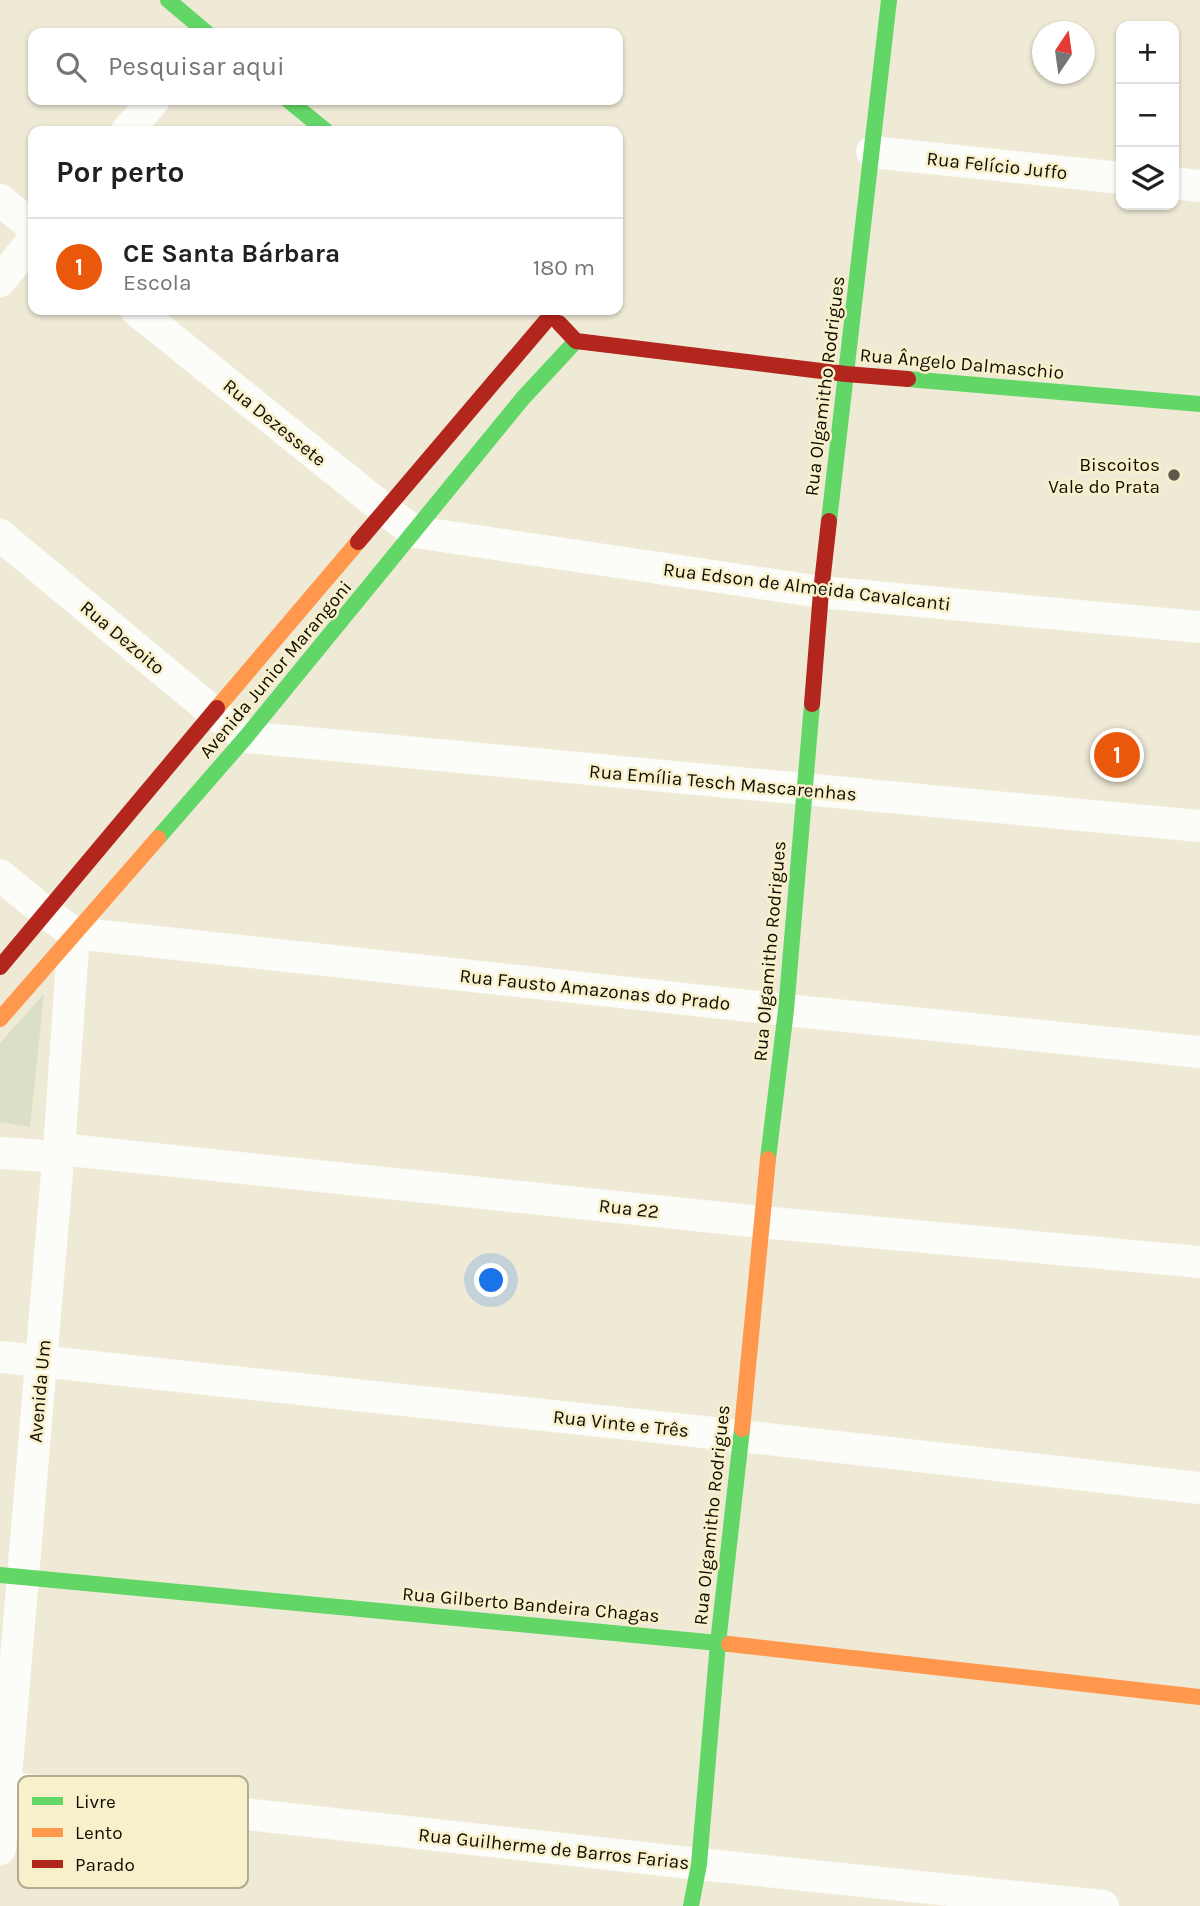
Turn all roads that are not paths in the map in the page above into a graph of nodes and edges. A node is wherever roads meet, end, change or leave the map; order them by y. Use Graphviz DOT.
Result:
graph roads {
  1 [pos="168,0"];
  2 [pos="889,0"];
  3 [pos="200,28"];
  4 [pos="150,105"];
  5 [pos="294,105"];
  6 [pos="131,126"];
  7 [pos="320,126"];
  8 [pos="872,152"];
  9 [pos="1116,177"];
  10 [pos="1179,184"];
  11 [pos="1200,186"];
  12 [pos="0,200"];
  13 [pos="28,223"];
  14 [pos="28,246"];
  15 [pos="0,281"];
  16 [pos="142,315"];
  17 [pos="552,316"];
  18 [pos="576,341"];
  19 [pos="846,374"];
  20 [pos="1200,404"];
  21 [pos="385,510"];
  22 [pos="415,532"];
  23 [pos="0,535"];
  24 [pos="821,592"];
  25 [pos="1200,627"];
  26 [pos="213,712"];
  27 [pos="246,737"];
  28 [pos="805,790"];
  29 [pos="1200,826"];
  30 [pos="0,875"];
  31 [pos="45,912"];
  32 [pos="74,933"];
  33 [pos="0,967"];
  34 [pos="786,1010"];
  35 [pos="0,1019"];
  36 [pos="1200,1052"];
  37 [pos="0,1153"];
  38 [pos="59,1153"];
  39 [pos="761,1222"];
  40 [pos="1200,1262"];
  41 [pos="0,1357"];
  42 [pos="42,1362"];
  43 [pos="741,1436"];
  44 [pos="1200,1488"];
  45 [pos="12,1576"];
  46 [pos="718,1643"];
  47 [pos="1200,1698"];
  48 [pos="3,1787"];
  49 [pos="248,1814"];
  50 [pos="0,1849"];
  51 [pos="699,1864"];
  52 [pos="691,1906"];
  53 [pos="1103,1906"];
  1 -- 3 [label="street"];
  2 -- 8 [label="street, Rua Olgamitho Rodrigues"];
  4 -- 6 [label="street"];
  5 -- 7 [label="street"];
  8 -- 9 [label="street, Rua Felício Juffo"];
  8 -- 19 [label="street, Rua Olgamitho Rodrigues"];
  10 -- 11 [label="street"];
  12 -- 13 [label="street"];
  14 -- 15 [label="street"];
  16 -- 21 [label="street, Rua Dezessete"];
  17 -- 18 [label="street"];
  17 -- 21 [label="street, Avenida Junior Marangoni"];
  18 -- 19 [label="street, Rua Ângelo Dalmaschio"];
  18 -- 22 [label="street, Avenida Junior Marangoni"];
  19 -- 20 [label="street, Rua Ângelo Dalmaschio"];
  19 -- 24 [label="street, Rua Olgamitho Rodrigues"];
  21 -- 22 [label="street, Rua Dezessete"];
  21 -- 26 [label="street, Avenida Junior Marangoni"];
  22 -- 24 [label="street, Rua Edson de Almeida Cavalcanti"];
  22 -- 27 [label="street, Avenida Junior Marangoni"];
  23 -- 26 [label="street, Rua Dezoito"];
  24 -- 25 [label="street, Rua Edson de Almeida Cavalcanti"];
  24 -- 28 [label="street, Rua Olgamitho Rodrigues"];
  26 -- 27 [label="street, Rua Dezoito"];
  26 -- 31 [label="street, Avenida Junior Marangoni"];
  27 -- 28 [label="street, Rua Emília Tesch Mascarenhas"];
  27 -- 32 [label="street, Avenida Junior Marangoni"];
  28 -- 29 [label="street, Rua Emília Tesch Mascarenhas"];
  28 -- 34 [label="street, Rua Olgamitho Rodrigues"];
  30 -- 31 [label="street"];
  31 -- 32 [label="street"];
  31 -- 33 [label="street, Avenida Junior Marangoni"];
  32 -- 34 [label="street, Rua Fausto Amazonas do Prado"];
  32 -- 35 [label="street, Avenida Junior Marangoni"];
  32 -- 38 [label="street, Avenida Um"];
  34 -- 36 [label="street, Rua Fausto Amazonas do Prado"];
  34 -- 39 [label="street, Rua Olgamitho Rodrigues"];
  37 -- 38 [label="street, Rua 22"];
  38 -- 39 [label="street, Rua 22"];
  38 -- 42 [label="street, Avenida Um"];
  39 -- 40 [label="street, Rua 22"];
  39 -- 43 [label="street, Rua Olgamitho Rodrigues"];
  41 -- 42 [label="street, Rua Vinte e Três"];
  42 -- 43 [label="street, Rua Vinte e Três"];
  42 -- 45 [label="street, Avenida Um"];
  43 -- 44 [label="street, Rua Vinte e Três"];
  43 -- 46 [label="street, Rua Olgamitho Rodrigues"];
  45 -- 46 [label="street, Rua Gilberto Bandeira Chagas"];
  45 -- 48 [label="street, Avenida Um"];
  46 -- 47 [label="street, Rua Gilberto Bandeira Chagas"];
  46 -- 51 [label="street, Rua Olgamitho Rodrigues"];
  48 -- 50 [label="street, Avenida Um"];
  49 -- 51 [label="street, Rua Guilherme de Barros Farias"];
  51 -- 52 [label="street, Rua Olgamitho Rodrigues"];
  51 -- 53 [label="street, Rua Guilherme de Barros Farias"];
}
